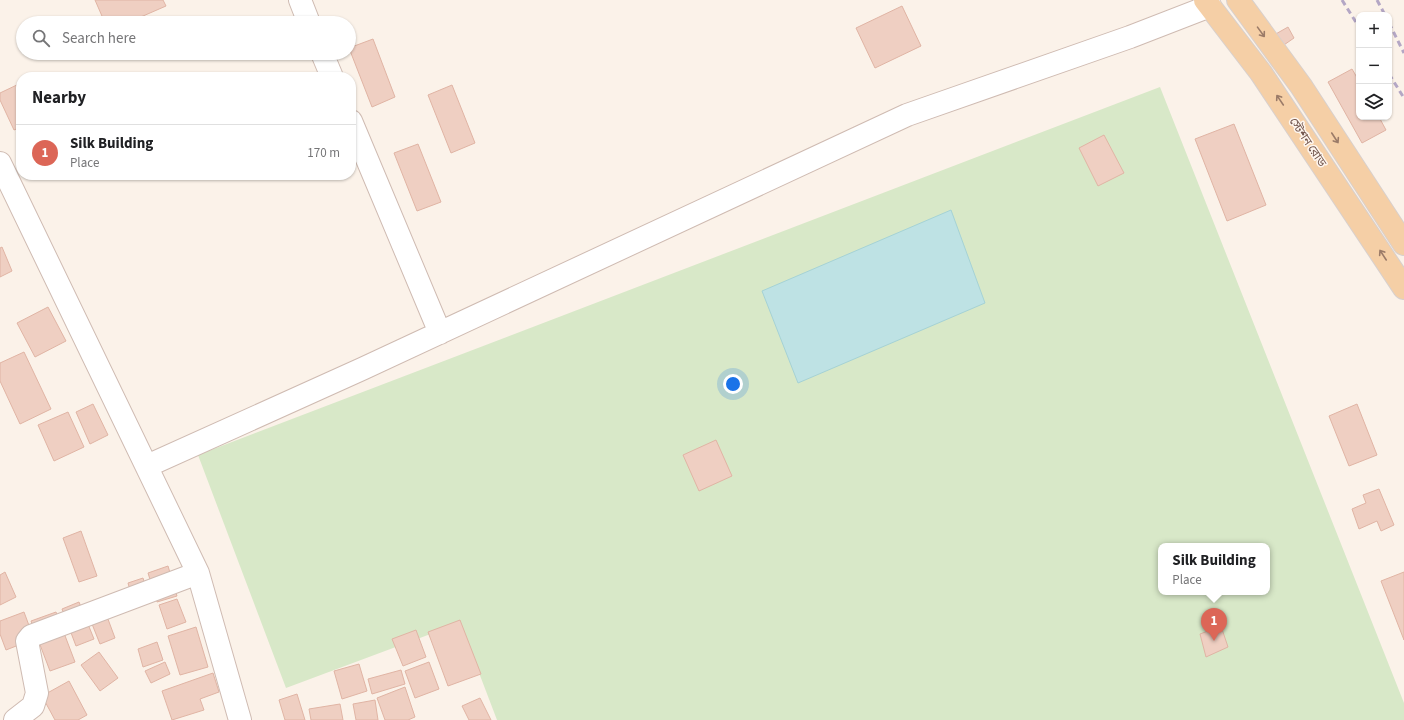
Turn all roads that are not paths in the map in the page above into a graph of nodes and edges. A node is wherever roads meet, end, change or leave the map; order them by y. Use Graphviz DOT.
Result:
graph roads {
  1 [pos="300,0"];
  2 [pos="1238,0"];
  3 [pos="1207,3"];
  4 [pos="306,16"];
  5 [pos="325,60"];
  6 [pos="330,72"];
  7 [pos="356,133"];
  8 [pos="0,163"];
  9 [pos="1404,244"];
  10 [pos="1404,288"];
  11 [pos="440,333"];
  12 [pos="147,466"];
  13 [pos="198,572"];
  14 [pos="15,720"];
  15 [pos="240,720"];
  1 -- 4 [label="street"];
  2 -- 9 [label="main road, স্টেশন রোড, one-way"];
  10 -- 3 [label="main road, স্টেশন রোড, one-way"];
  3 -- 11 [label="street"];
  5 -- 6 [label="street"];
  7 -- 11 [label="street"];
  8 -- 12 [label="street"];
  11 -- 12 [label="street"];
  12 -- 13 [label="street"];
  13 -- 14 [label="street"];
  13 -- 15 [label="street"];
}
